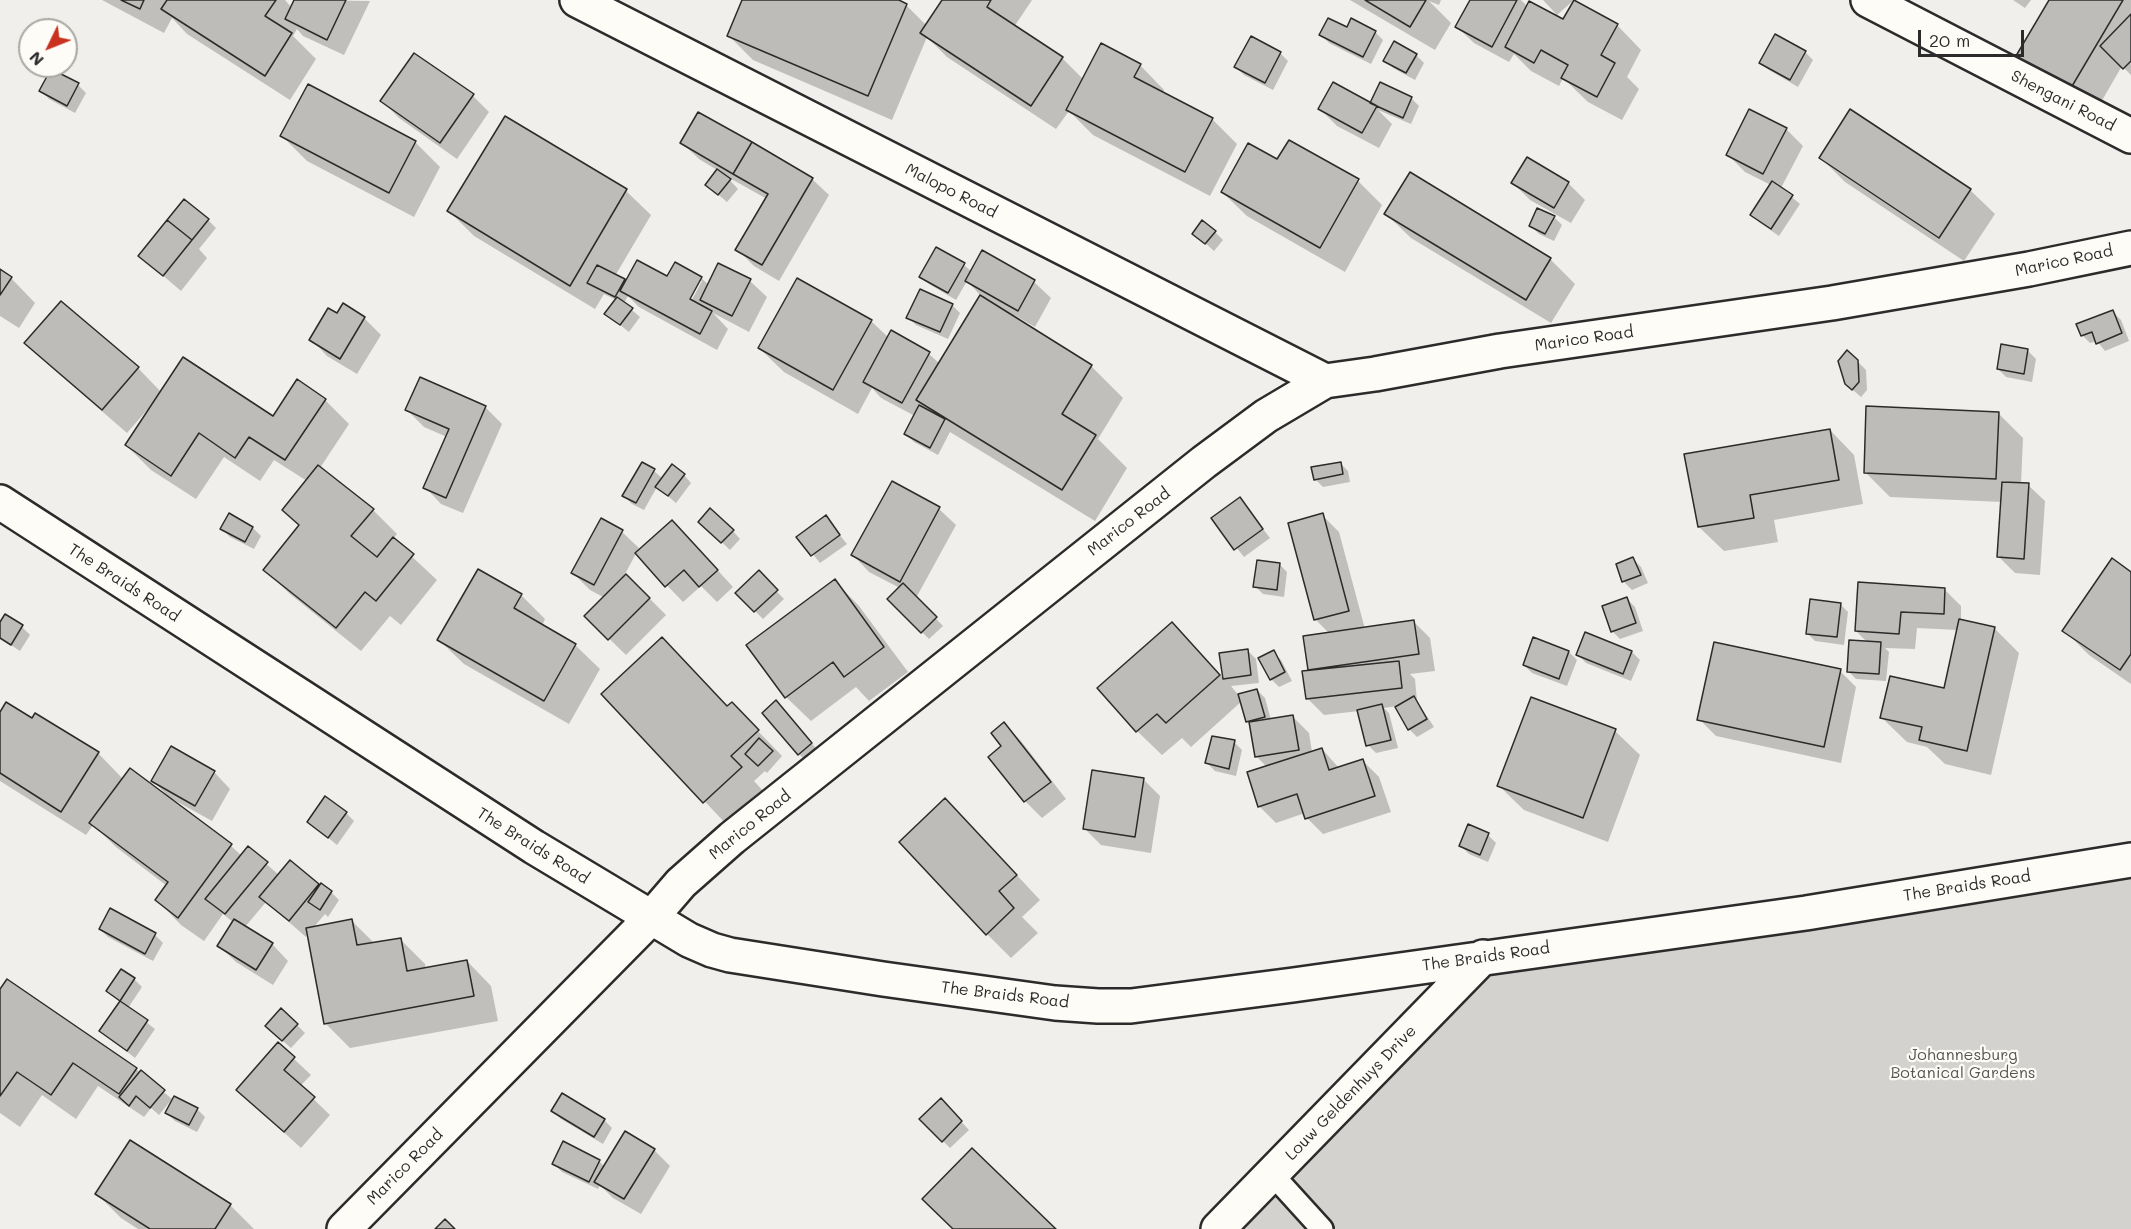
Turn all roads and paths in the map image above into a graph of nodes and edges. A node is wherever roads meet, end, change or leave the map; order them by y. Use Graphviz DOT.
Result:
graph roads {
  1 [pos="577,0"];
  2 [pos="1868,0"];
  3 [pos="2131,136"];
  4 [pos="2131,248"];
  5 [pos="1325,381"];
  6 [pos="0,502"];
  7 [pos="2131,860"];
  8 [pos="650,919"];
  9 [pos="1484,957"];
  10 [pos="1272,1174"];
  11 [pos="344,1229"];
  12 [pos="1218,1229"];
  13 [pos="1322,1229"];
  1 -- 5 [label="street, Malopo Road"];
  2 -- 3 [label="street, Shengani Road"];
  4 -- 5 [label="street, Marico Road"];
  5 -- 8 [label="street, Marico Road"];
  6 -- 8 [label="street, The Braids Road"];
  7 -- 9 [label="street, The Braids Road"];
  8 -- 9 [label="street, The Braids Road"];
  8 -- 11 [label="street, Marico Road"];
  9 -- 10 [label="street, Louw Geldenhuys Drive"];
  10 -- 12 [label="street, Louw Geldenhuys Drive"];
  10 -- 13 [label="lane"];
}
